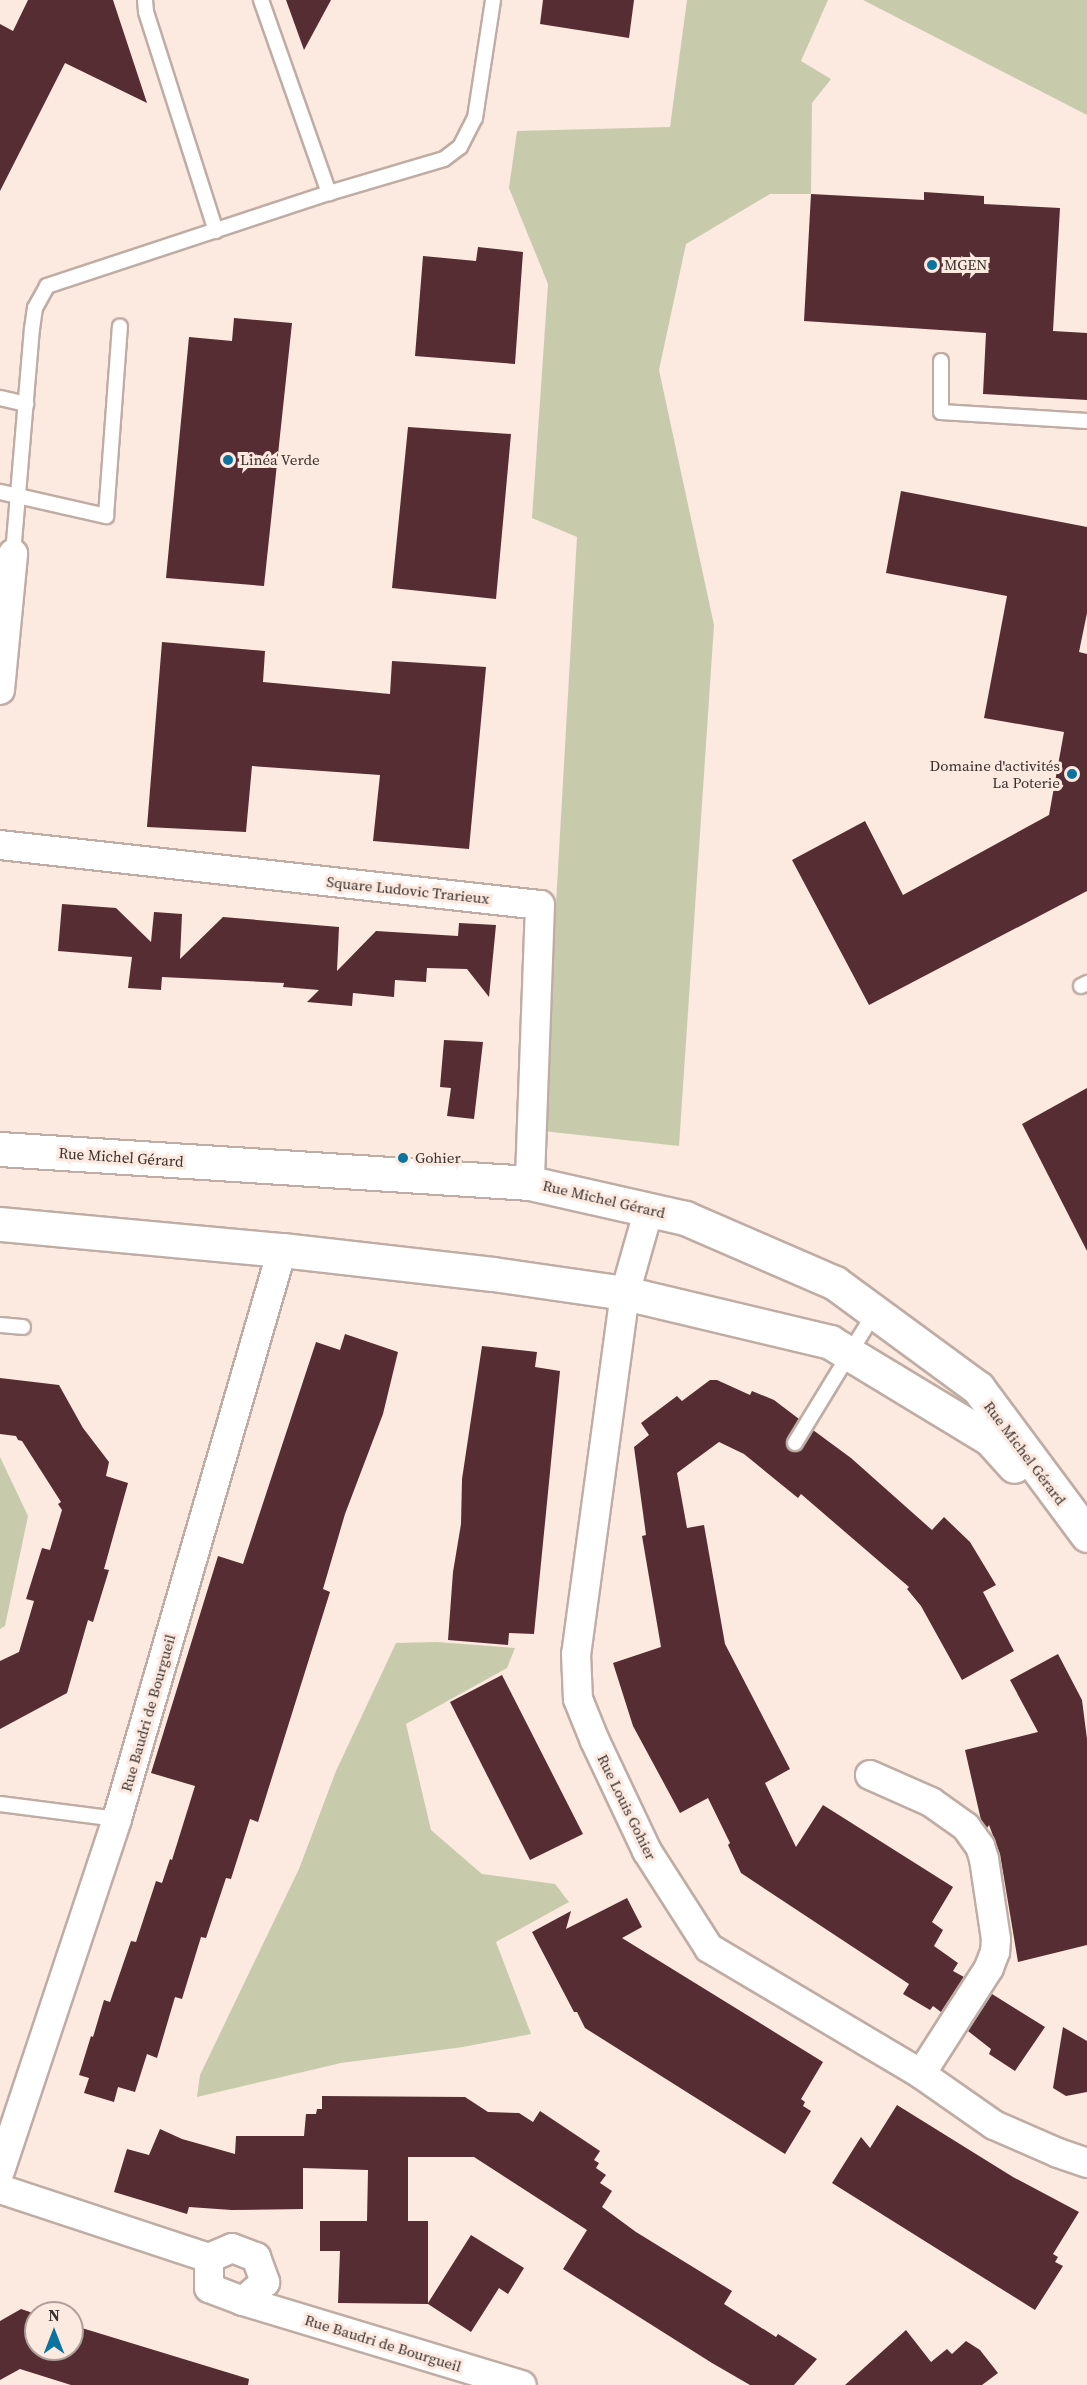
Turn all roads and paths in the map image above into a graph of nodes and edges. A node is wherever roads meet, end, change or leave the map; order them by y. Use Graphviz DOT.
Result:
graph roads {
  1 [pos="145,0"];
  2 [pos="261,0"];
  3 [pos="493,0"];
  4 [pos="329,193"];
  5 [pos="216,231"];
  6 [pos="120,327"];
  7 [pos="941,361"];
  8 [pos="0,398"];
  9 [pos="26,404"];
  10 [pos="1087,421"];
  11 [pos="0,492"];
  12 [pos="18,497"];
  13 [pos="13,554"];
  14 [pos="0,690"];
  15 [pos="0,845"];
  16 [pos="0,1149"];
  17 [pos="530,1183"];
  18 [pos="649,1209"];
  19 [pos="0,1224"];
  20 [pos="282,1250"];
  21 [pos="625,1293"];
  22 [pos="875,1312"];
  23 [pos="0,1325"];
  24 [pos="23,1327"];
  25 [pos="849,1354"];
  26 [pos="795,1443"];
  27 [pos="1087,1535"];
  28 [pos="1087,1546"];
  29 [pos="870,1776"];
  30 [pos="0,1804"];
  31 [pos="117,1820"];
  32 [pos="921,2073"];
  33 [pos="1087,2163"];
  34 [pos="0,2171"];
  35 [pos="0,2189"];
  36 [pos="209,2259"];
  37 [pos="243,2301"];
  38 [pos="522,2385"];
  1 -- 5 [label="lane"];
  2 -- 4 [label="lane"];
  3 -- 4 [label="lane"];
  4 -- 5 [label="lane"];
  5 -- 9 [label="lane"];
  6 -- 12 [label="lane"];
  7 -- 10 [label="lane"];
  8 -- 9 [label="lane"];
  9 -- 12 [label="lane"];
  11 -- 12 [label="lane"];
  12 -- 13 [label="lane"];
  13 -- 14 [label="street"];
  15 -- 17 [label="street, Square Ludovic Trarieux"];
  16 -- 17 [label="street, Rue Michel Gérard"];
  17 -- 18 [label="street, Rue Michel Gérard"];
  18 -- 21 [label="street, Rue Louis Gohier"];
  18 -- 22 [label="street, Rue Michel Gérard"];
  19 -- 20 [label="street, Rue Michel Gérard"];
  20 -- 21 [label="street, Rue Michel Gérard"];
  20 -- 31 [label="street, Rue Baudri de Bourgueil"];
  21 -- 25 [label="street, Rue Michel Gérard"];
  21 -- 32 [label="street, Rue Louis Gohier"];
  22 -- 25 [label="lane"];
  22 -- 27 [label="street, Rue Michel Gérard"];
  23 -- 24 [label="lane"];
  25 -- 26 [label="lane"];
  25 -- 28 [label="street, Rue Michel Gérard"];
  29 -- 32 [label="street"];
  30 -- 31 [label="lane"];
  31 -- 34 [label="street, Rue Baudri de Bourgueil"];
  32 -- 33 [label="street, Rue Louis Gohier"];
  35 -- 36 [label="street"];
  36 -- 37 [label="street"];
  36 -- 37 [label="street"];
  37 -- 38 [label="street, Rue Baudri de Bourgueil"];
}
